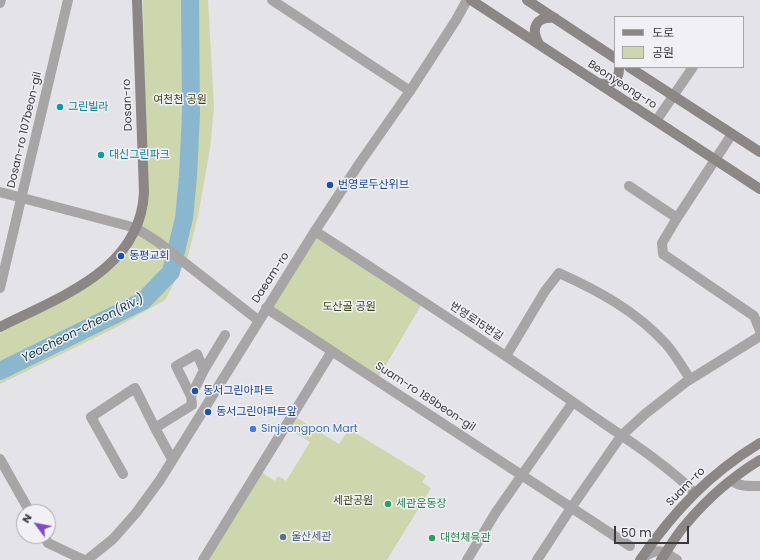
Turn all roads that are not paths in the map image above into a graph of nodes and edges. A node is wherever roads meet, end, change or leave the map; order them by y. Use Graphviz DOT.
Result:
graph roads {
  1 [pos="68,0"];
  2 [pos="137,0"];
  3 [pos="272,0"];
  4 [pos="467,0"];
  5 [pos="471,0"];
  6 [pos="527,0"];
  7 [pos="555,18"];
  8 [pos="539,44"];
  9 [pos="614,57"];
  10 [pos="619,68"];
  11 [pos="631,68"];
  12 [pos="692,68"];
  13 [pos="598,83"];
  14 [pos="410,90"];
  15 [pos="673,96"];
  16 [pos="656,121"];
  17 [pos="732,134"];
  18 [pos="760,152"];
  19 [pos="715,160"];
  20 [pos="629,186"];
  21 [pos="760,189"];
  22 [pos="0,192"];
  23 [pos="21,198"];
  24 [pos="677,218"];
  25 [pos="136,228"];
  26 [pos="315,231"];
  27 [pos="0,288"];
  28 [pos="266,308"];
  29 [pos="258,320"];
  30 [pos="0,327"];
  31 [pos="760,331"];
  32 [pos="224,335"];
  33 [pos="760,336"];
  34 [pos="332,351"];
  35 [pos="506,356"];
  36 [pos="204,370"];
  37 [pos="690,379"];
  38 [pos="191,396"];
  39 [pos="573,402"];
  40 [pos="155,428"];
  41 [pos="621,436"];
  42 [pos="760,442"];
  43 [pos="0,459"];
  44 [pos="172,459"];
  45 [pos="760,460"];
  46 [pos="123,474"];
  47 [pos="522,475"];
  48 [pos="732,481"];
  49 [pos="760,486"];
  50 [pos="694,492"];
  51 [pos="25,504"];
  52 [pos="571,508"];
  53 [pos="50,544"];
  54 [pos="630,546"];
  55 [pos="664,556"];
  56 [pos="641,559"];
  57 [pos="85,560"];
  58 [pos="203,560"];
  59 [pos="467,560"];
  60 [pos="537,560"];
  61 [pos="677,560"];
  1 -- 23 [label="street, Dosan-ro 107beon-gil"];
  2 -- 25 [label="main road, Dosan-ro"];
  3 -- 14 [label="street"];
  4 -- 14 [label="street, Daeam-ro"];
  5 -- 8 [label="main road, Beonyeong-ro"];
  6 -- 7 [label="main road, Beonyeong-ro"];
  7 -- 8 [label="main road"];
  7 -- 9 [label="main road, Beonyeong-ro"];
  8 -- 13 [label="main road, Beonyeong-ro"];
  10 -- 13 [label="main road"];
  11 -- 15 [label="main road, Beonyeong-ro"];
  12 -- 15 [label="street"];
  13 -- 16 [label="main road, Beonyeong-ro"];
  14 -- 26 [label="street, Daeam-ro"];
  15 -- 16 [label="street"];
  15 -- 17 [label="main road, Beonyeong-ro"];
  16 -- 19 [label="main road, Beonyeong-ro"];
  17 -- 18 [label="main road, Beonyeong-ro"];
  17 -- 19 [label="street"];
  19 -- 21 [label="main road, Beonyeong-ro"];
  19 -- 24 [label="street"];
  20 -- 24 [label="street"];
  22 -- 23 [label="street"];
  23 -- 25 [label="street"];
  23 -- 27 [label="street, Dosan-ro 107beon-gil"];
  24 -- 31 [label="street"];
  25 -- 29 [label="street"];
  25 -- 30 [label="main road, Dosan-ro"];
  26 -- 28 [label="street, Daeam-ro"];
  26 -- 35 [label="street, 번영로15번길"];
  28 -- 29 [label="street, Daeam-ro"];
  28 -- 34 [label="street, Suam-ro 189beon-gil"];
  29 -- 44 [label="street, Daeam-ro"];
  32 -- 36 [label="street"];
  33 -- 37 [label="street"];
  34 -- 47 [label="street, Suam-ro 189beon-gil"];
  34 -- 58 [label="street"];
  35 -- 37 [label="street"];
  35 -- 39 [label="street, 번영로15번길"];
  36 -- 38 [label="street"];
  36 -- 38 [label="street"];
  37 -- 41 [label="street"];
  38 -- 40 [label="street"];
  39 -- 41 [label="street, 번영로15번길"];
  39 -- 47 [label="street"];
  40 -- 44 [label="street"];
  40 -- 46 [label="street"];
  41 -- 50 [label="street, 번영로15번길"];
  41 -- 52 [label="street"];
  42 -- 50 [label="main road, Suam-ro"];
  43 -- 51 [label="street"];
  44 -- 57 [label="street, Daeam-ro"];
  45 -- 48 [label="main road"];
  47 -- 52 [label="street, Suam-ro 189beon-gil"];
  47 -- 59 [label="street"];
  48 -- 49 [label="street"];
  48 -- 55 [label="main road"];
  50 -- 56 [label="main road, Suam-ro"];
  52 -- 54 [label="street, Suam-ro 189beon-gil"];
  52 -- 60 [label="street"];
  53 -- 57 [label="street"];
  55 -- 56 [label="street"];
  55 -- 61 [label="street"];
}
